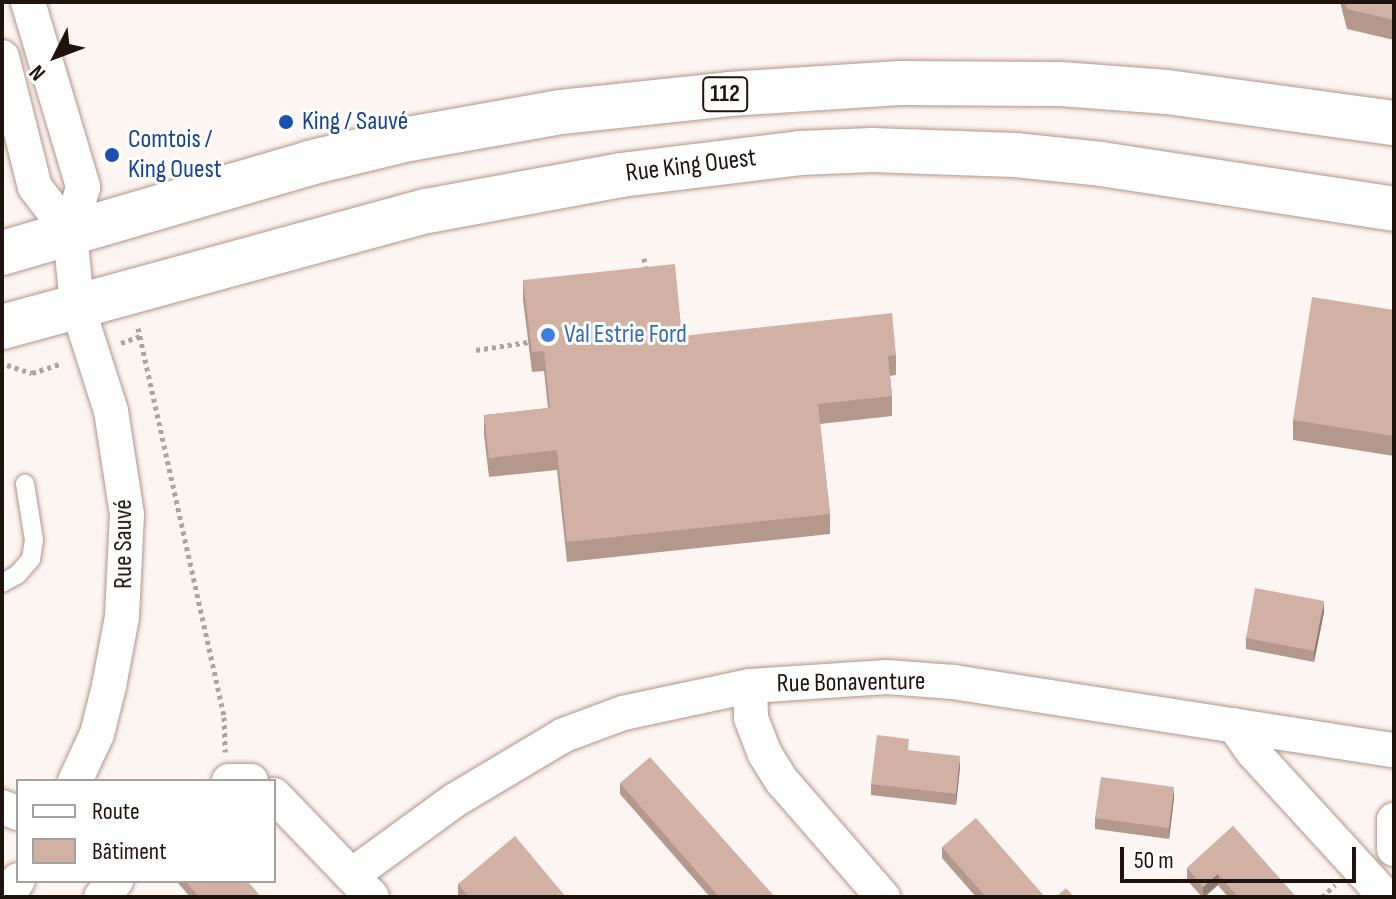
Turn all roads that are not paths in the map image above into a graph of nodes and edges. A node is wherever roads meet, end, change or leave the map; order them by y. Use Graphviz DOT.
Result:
graph roads {
  1 [pos="28,2"];
  2 [pos="2,57"];
  3 [pos="1394,123"];
  4 [pos="1394,209"];
  5 [pos="70,233"];
  6 [pos="2,253"];
  7 [pos="77,305"];
  8 [pos="2,327"];
  9 [pos="25,484"];
  10 [pos="2,583"];
  11 [pos="750,686"];
  12 [pos="1234,725"];
  13 [pos="1394,750"];
  14 [pos="227,768"];
  15 [pos="76,779"];
  16 [pos="247,779"];
  17 [pos="276,797"];
  18 [pos="1394,820"];
  19 [pos="1394,849"];
  20 [pos="362,886"];
  21 [pos="883,897"];
  22 [pos="1386,897"];
  1 -- 5 [label="street"];
  2 -- 5 [label="street"];
  3 -- 5 [label="main road, 112"];
  4 -- 7 [label="main road, Rue King Ouest"];
  5 -- 6 [label="main road, 112"];
  5 -- 7 [label="street, Rue Sauvé"];
  7 -- 8 [label="main road, Rue King Ouest"];
  7 -- 15 [label="street, Rue Sauvé"];
  9 -- 10 [label="lane"];
  11 -- 12 [label="street, Rue Bonaventure"];
  11 -- 20 [label="street, Rue Bonaventure"];
  11 -- 21 [label="street"];
  12 -- 13 [label="street, Rue Bonaventure"];
  12 -- 22 [label="street"];
  14 -- 16 [label="street"];
  17 -- 20 [label="street"];
  18 -- 19 [label="street"];
}
